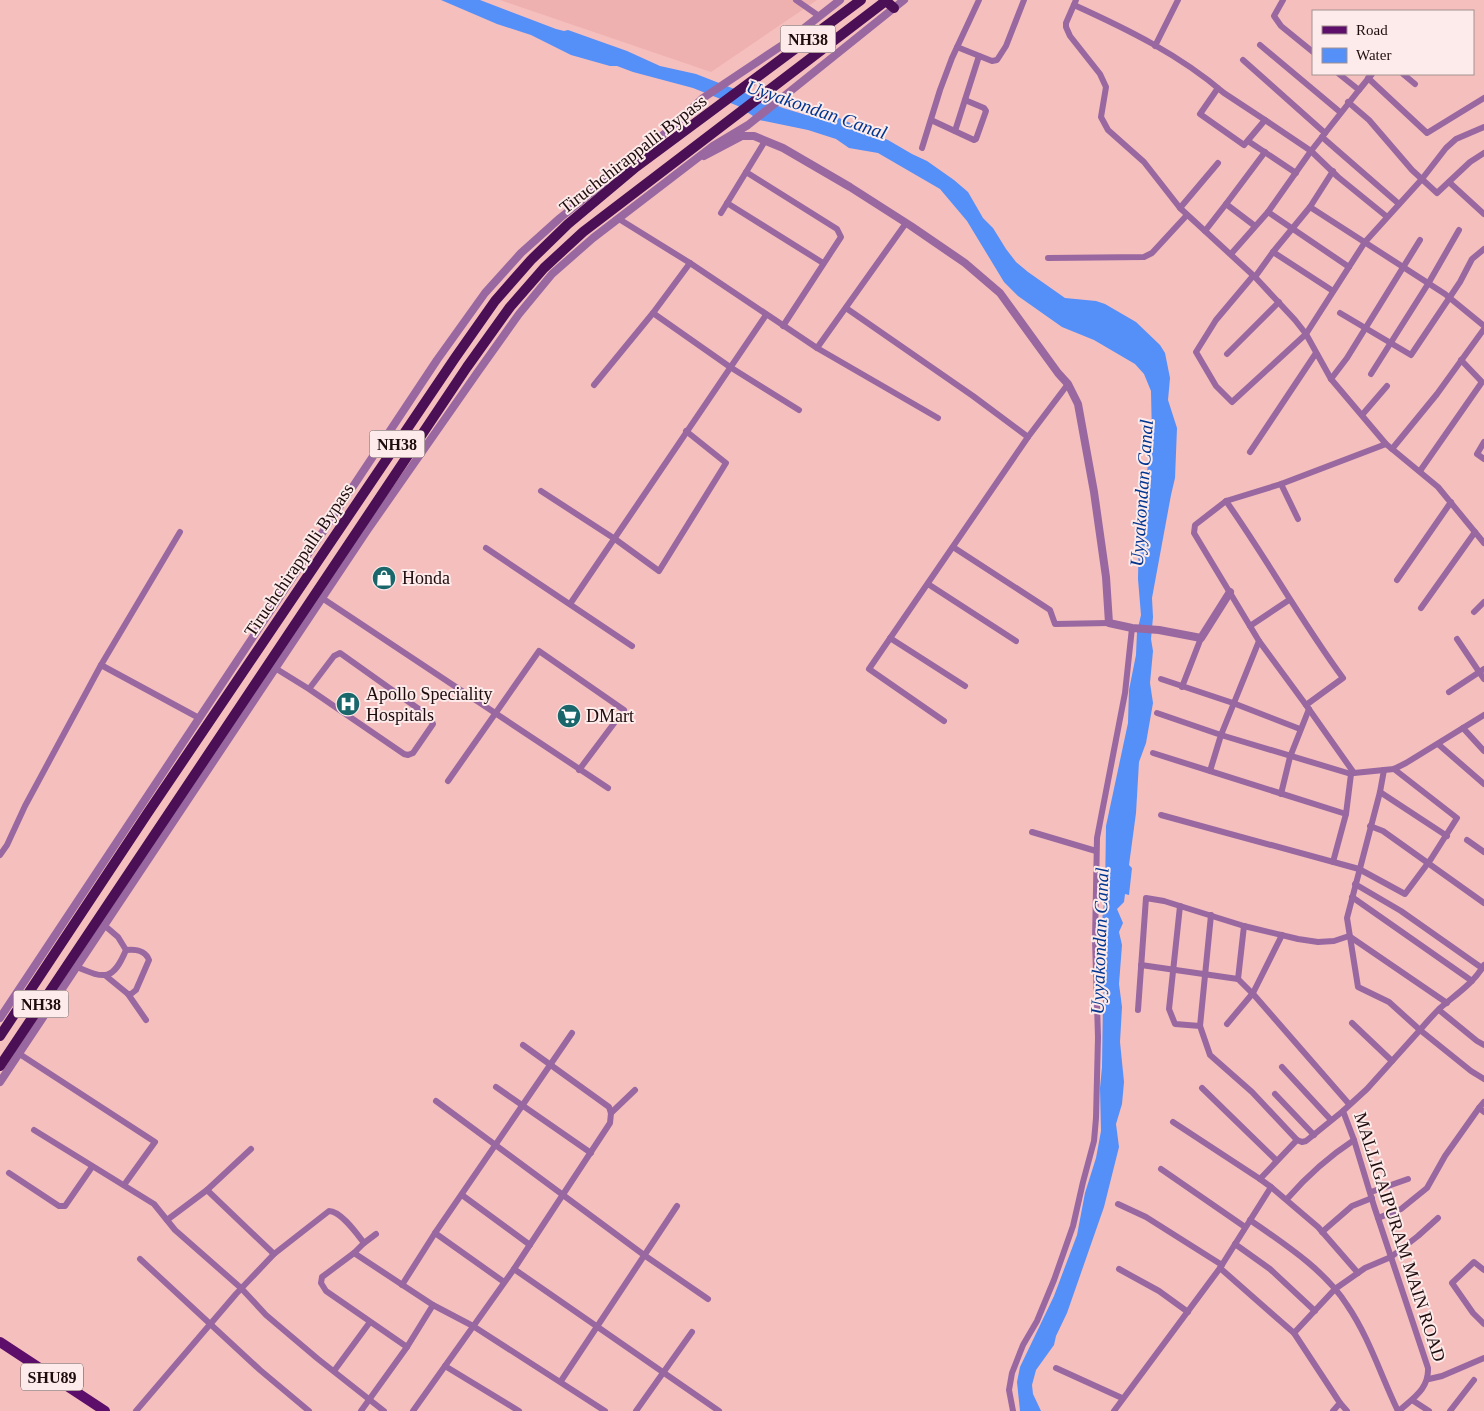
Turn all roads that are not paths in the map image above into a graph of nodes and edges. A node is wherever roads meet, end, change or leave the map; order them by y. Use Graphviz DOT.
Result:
graph roads {
  1 [pos="796,0"];
  2 [pos="840,0"];
  3 [pos="860,0"];
  4 [pos="904,0"];
  5 [pos="979,0"];
  6 [pos="1024,0"];
  7 [pos="1178,0"];
  8 [pos="1283,0"];
  9 [pos="1074,2"];
  10 [pos="889,3"];
  11 [pos="819,16"];
  12 [pos="1260,45"];
  13 [pos="1155,46"];
  14 [pos="957,47"];
  15 [pos="1312,51"];
  16 [pos="979,56"];
  17 [pos="1243,60"];
  18 [pos="1340,75"];
  19 [pos="1404,75"];
  20 [pos="1370,76"];
  21 [pos="1415,84"];
  22 [pos="1218,88"];
  23 [pos="1359,90"];
  24 [pos="1484,98"];
  25 [pos="965,100"];
  26 [pos="1348,102"];
  27 [pos="1340,112"];
  28 [pos="930,120"];
  29 [pos="1265,120"];
  30 [pos="1484,127"];
  31 [pos="955,131"];
  32 [pos="1323,135"];
  33 [pos="765,141"];
  34 [pos="1248,141"];
  35 [pos="922,148"];
  36 [pos="1311,151"];
  37 [pos="1265,152"];
  38 [pos="1484,153"];
  39 [pos="693,161"];
  40 [pos="1218,163"];
  41 [pos="1333,171"];
  42 [pos="746,172"];
  43 [pos="1296,173"];
  44 [pos="1422,179"];
  45 [pos="1449,182"];
  46 [pos="727,203"];
  47 [pos="1226,204"];
  48 [pos="1399,204"];
  49 [pos="1310,207"];
  50 [pos="1180,208"];
  51 [pos="721,212"];
  52 [pos="1268,212"];
  53 [pos="1484,214"];
  54 [pos="1187,215"];
  55 [pos="1386,216"];
  56 [pos="619,219"];
  57 [pos="906,223"];
  58 [pos="1255,226"];
  59 [pos="1293,230"];
  60 [pos="1459,230"];
  61 [pos="1205,231"];
  62 [pos="1420,240"];
  63 [pos="1365,242"];
  64 [pos="1484,249"];
  65 [pos="1273,252"];
  66 [pos="1231,254"];
  67 [pos="1048,258"];
  68 [pos="690,263"];
  69 [pos="824,264"];
  70 [pos="1349,267"];
  71 [pos="1402,267"];
  72 [pos="1254,276"];
  73 [pos="1428,284"];
  74 [pos="1333,291"];
  75 [pos="1449,298"];
  76 [pos="1279,302"];
  77 [pos="846,308"];
  78 [pos="653,313"];
  79 [pos="1340,313"];
  80 [pos="766,315"];
  81 [pos="782,326"];
  82 [pos="1365,328"];
  83 [pos="1484,328"];
  84 [pos="1306,334"];
  85 [pos="1391,343"];
  86 [pos="817,348"];
  87 [pos="1316,353"];
  88 [pos="1227,354"];
  89 [pos="1461,360"];
  90 [pos="730,367"];
  91 [pos="1371,374"];
  92 [pos="1331,379"];
  93 [pos="1068,384"];
  94 [pos="594,385"];
  95 [pos="1387,386"];
  96 [pos="799,410"];
  97 [pos="1362,415"];
  98 [pos="938,418"];
  99 [pos="686,431"];
  100 [pos="1028,437"];
  101 [pos="1484,442"];
  102 [pos="1386,444"];
  103 [pos="1392,449"];
  104 [pos="1250,452"];
  105 [pos="1484,459"];
  106 [pos="1420,471"];
  107 [pos="1282,484"];
  108 [pos="541,491"];
  109 [pos="1226,501"];
  110 [pos="1451,502"];
  111 [pos="1298,518"];
  112 [pos="180,532"];
  113 [pos="1475,532"];
  114 [pos="615,539"];
  115 [pos="1484,543"];
  116 [pos="953,547"];
  117 [pos="486,548"];
  118 [pos="1396,580"];
  119 [pos="928,584"];
  120 [pos="1230,592"];
  121 [pos="322,598"];
  122 [pos="1289,600"];
  123 [pos="1484,602"];
  124 [pos="570,604"];
  125 [pos="1421,608"];
  126 [pos="1474,612"];
  127 [pos="1109,623"];
  128 [pos="1250,626"];
  129 [pos="1132,628"];
  130 [pos="890,638"];
  131 [pos="1201,638"];
  132 [pos="1457,639"];
  133 [pos="1016,641"];
  134 [pos="1259,642"];
  135 [pos="632,646"];
  136 [pos="101,665"];
  137 [pos="275,668"];
  138 [pos="1482,671"];
  139 [pos="1161,679"];
  140 [pos="1484,679"];
  141 [pos="965,686"];
  142 [pos="1182,687"];
  143 [pos="309,689"];
  144 [pos="1448,692"];
  145 [pos="1233,703"];
  146 [pos="1308,707"];
  147 [pos="494,713"];
  148 [pos="1157,713"];
  149 [pos="1484,715"];
  150 [pos="199,718"];
  151 [pos="944,721"];
  152 [pos="1463,728"];
  153 [pos="1300,729"];
  154 [pos="1221,735"];
  155 [pos="1438,744"];
  156 [pos="1484,751"];
  157 [pos="1153,753"];
  158 [pos="1290,757"];
  159 [pos="1394,769"];
  160 [pos="579,770"];
  161 [pos="1384,770"];
  162 [pos="1210,771"];
  163 [pos="1352,774"];
  164 [pos="448,781"];
  165 [pos="1484,784"];
  166 [pos="608,788"];
  167 [pos="1380,792"];
  168 [pos="1281,794"];
  169 [pos="1346,814"];
  170 [pos="1161,815"];
  171 [pos="1370,826"];
  172 [pos="1032,832"];
  173 [pos="1447,836"];
  174 [pos="1467,840"];
  175 [pos="144,848"];
  176 [pos="1096,851"];
  177 [pos="1484,852"];
  178 [pos="0,855"];
  179 [pos="145,862"];
  180 [pos="1334,862"];
  181 [pos="1428,863"];
  182 [pos="1359,869"];
  183 [pos="1355,884"];
  184 [pos="1352,897"];
  185 [pos="1484,903"];
  186 [pos="1180,906"];
  187 [pos="1210,915"];
  188 [pos="104,925"];
  189 [pos="1244,926"];
  190 [pos="1282,935"];
  191 [pos="1349,936"];
  192 [pos="126,950"];
  193 [pos="1141,965"];
  194 [pos="1483,966"];
  195 [pos="77,967"];
  196 [pos="1173,969"];
  197 [pos="1206,974"];
  198 [pos="106,976"];
  199 [pos="1238,979"];
  200 [pos="1472,981"];
  201 [pos="1252,993"];
  202 [pos="128,994"];
  203 [pos="1447,1003"];
  204 [pos="1138,1010"];
  205 [pos="1439,1010"];
  206 [pos="0,1018"];
  207 [pos="146,1020"];
  208 [pos="1352,1023"];
  209 [pos="1227,1024"];
  210 [pos="1200,1026"];
  211 [pos="1420,1030"];
  212 [pos="572,1033"];
  213 [pos="0,1036"];
  214 [pos="1484,1044"];
  215 [pos="523,1045"];
  216 [pos="18,1053"];
  217 [pos="1392,1061"];
  218 [pos="550,1064"];
  219 [pos="0,1066"];
  220 [pos="1282,1067"];
  221 [pos="1484,1079"];
  222 [pos="0,1082"];
  223 [pos="496,1087"];
  224 [pos="1202,1088"];
  225 [pos="635,1090"];
  226 [pos="1275,1094"];
  227 [pos="436,1101"];
  228 [pos="1349,1104"];
  229 [pos="523,1106"];
  230 [pos="1482,1107"];
  231 [pos="1343,1111"];
  232 [pos="612,1113"];
  233 [pos="1331,1120"];
  234 [pos="1173,1122"];
  235 [pos="34,1130"];
  236 [pos="1314,1135"];
  237 [pos="1297,1140"];
  238 [pos="1354,1140"];
  239 [pos="496,1146"];
  240 [pos="251,1149"];
  241 [pos="591,1153"];
  242 [pos="1276,1160"];
  243 [pos="92,1167"];
  244 [pos="1161,1169"];
  245 [pos="9,1173"];
  246 [pos="1260,1178"];
  247 [pos="1408,1179"];
  248 [pos="124,1185"];
  249 [pos="1271,1187"];
  250 [pos="207,1190"];
  251 [pos="462,1195"];
  252 [pos="1372,1195"];
  253 [pos="563,1196"];
  254 [pos="1287,1199"];
  255 [pos="1118,1204"];
  256 [pos="677,1206"];
  257 [pos="1378,1218"];
  258 [pos="1438,1218"];
  259 [pos="168,1220"];
  260 [pos="1250,1220"];
  261 [pos="1245,1227"];
  262 [pos="1322,1232"];
  263 [pos="435,1233"];
  264 [pos="376,1234"];
  265 [pos="364,1243"];
  266 [pos="1235,1244"];
  267 [pos="530,1245"];
  268 [pos="354,1253"];
  269 [pos="274,1254"];
  270 [pos="644,1255"];
  271 [pos="1391,1257"];
  272 [pos="140,1259"];
  273 [pos="1221,1267"];
  274 [pos="1119,1269"];
  275 [pos="514,1270"];
  276 [pos="1484,1270"];
  277 [pos="1358,1273"];
  278 [pos="504,1282"];
  279 [pos="402,1285"];
  280 [pos="241,1288"];
  281 [pos="1335,1289"];
  282 [pos="708,1299"];
  283 [pos="433,1305"];
  284 [pos="1315,1311"];
  285 [pos="1188,1312"];
  286 [pos="370,1322"];
  287 [pos="210,1324"];
  288 [pos="1484,1324"];
  289 [pos="473,1326"];
  290 [pos="597,1327"];
  291 [pos="692,1332"];
  292 [pos="1294,1333"];
  293 [pos="0,1342"];
  294 [pos="408,1347"];
  295 [pos="1483,1361"];
  296 [pos="446,1366"];
  297 [pos="1056,1368"];
  298 [pos="334,1371"];
  299 [pos="663,1372"];
  300 [pos="1429,1379"];
  301 [pos="1474,1380"];
  302 [pos="560,1381"];
  303 [pos="1122,1398"];
  304 [pos="369,1400"];
  305 [pos="1412,1400"];
  306 [pos="1340,1403"];
  307 [pos="105,1411"];
  308 [pos="136,1411"];
  309 [pos="309,1411"];
  310 [pos="361,1411"];
  311 [pos="384,1411"];
  312 [pos="413,1411"];
  313 [pos="519,1411"];
  314 [pos="605,1411"];
  315 [pos="636,1411"];
  316 [pos="719,1411"];
  317 [pos="1013,1411"];
  318 [pos="1114,1411"];
  319 [pos="1333,1411"];
  320 [pos="1346,1411"];
  321 [pos="1398,1411"];
  322 [pos="1429,1411"];
  323 [pos="1450,1411"];
  1 -- 11 [label="street"];
  2 -- 11 [label="street"];
  3 -- 213 [label="highway, Tiruchchirappalli Bypass / NH38"];
  4 -- 10 [label="street"];
  5 -- 14 [label="street"];
  6 -- 16 [label="street"];
  7 -- 13 [label="street"];
  8 -- 15 [label="street"];
  9 -- 13 [label="street"];
  9 -- 50 [label="street"];
  10 -- 39 [label="street"];
  10 -- 175 [label="highway, Tiruchchirappalli Bypass / NH38"];
  11 -- 150 [label="street"];
  12 -- 27 [label="street"];
  13 -- 22 [label="street"];
  14 -- 16 [label="street"];
  14 -- 28 [label="street"];
  16 -- 25 [label="street"];
  17 -- 32 [label="street"];
  18 -- 23 [label="street"];
  19 -- 21 [label="street"];
  20 -- 23 [label="street"];
  20 -- 24 [label="street"];
  22 -- 29 [label="street"];
  22 -- 34 [label="street"];
  23 -- 26 [label="street"];
  25 -- 31 [label="street"];
  25 -- 31 [label="street"];
  26 -- 27 [label="street"];
  26 -- 44 [label="street"];
  27 -- 32 [label="street"];
  28 -- 31 [label="street"];
  28 -- 35 [label="street"];
  29 -- 34 [label="street"];
  29 -- 36 [label="street"];
  30 -- 44 [label="street"];
  32 -- 36 [label="street"];
  32 -- 48 [label="street"];
  33 -- 39 [label="street"];
  33 -- 42 [label="street"];
  33 -- 57 [label="street"];
  34 -- 37 [label="street"];
  36 -- 41 [label="street"];
  36 -- 43 [label="street"];
  37 -- 43 [label="street"];
  37 -- 47 [label="street"];
  38 -- 45 [label="street"];
  39 -- 56 [label="street"];
  40 -- 50 [label="street"];
  41 -- 49 [label="street"];
  41 -- 55 [label="street"];
  42 -- 46 [label="street"];
  42 -- 69 [label="street"];
  43 -- 52 [label="street"];
  44 -- 45 [label="street"];
  44 -- 48 [label="street"];
  45 -- 53 [label="street"];
  46 -- 51 [label="street"];
  46 -- 69 [label="street"];
  47 -- 58 [label="street"];
  47 -- 61 [label="street"];
  48 -- 55 [label="street"];
  49 -- 59 [label="street"];
  49 -- 63 [label="street"];
  50 -- 54 [label="street"];
  52 -- 58 [label="street"];
  52 -- 59 [label="street"];
  54 -- 61 [label="street"];
  54 -- 67 [label="street"];
  55 -- 63 [label="street"];
  56 -- 68 [label="street"];
  56 -- 121 [label="street"];
  57 -- 77 [label="street"];
  57 -- 93 [label="street"];
  58 -- 66 [label="street"];
  59 -- 65 [label="street"];
  59 -- 70 [label="street"];
  60 -- 73 [label="street"];
  61 -- 66 [label="street"];
  62 -- 71 [label="street"];
  63 -- 70 [label="street"];
  63 -- 71 [label="street"];
  64 -- 75 [label="street"];
  65 -- 72 [label="street"];
  65 -- 74 [label="street"];
  66 -- 72 [label="street"];
  68 -- 78 [label="street"];
  68 -- 80 [label="street"];
  69 -- 81 [label="street"];
  70 -- 74 [label="street"];
  71 -- 73 [label="street"];
  71 -- 82 [label="street"];
  72 -- 76 [label="street"];
  72 -- 84 [label="street"];
  73 -- 75 [label="street"];
  73 -- 85 [label="street"];
  74 -- 84 [label="street"];
  75 -- 83 [label="street"];
  75 -- 85 [label="street"];
  76 -- 84 [label="street"];
  76 -- 88 [label="street"];
  77 -- 86 [label="street"];
  77 -- 100 [label="street"];
  78 -- 90 [label="street"];
  78 -- 94 [label="street"];
  79 -- 82 [label="street"];
  80 -- 81 [label="street"];
  80 -- 90 [label="street"];
  81 -- 86 [label="street"];
  82 -- 85 [label="street"];
  82 -- 92 [label="street"];
  83 -- 89 [label="street"];
  84 -- 87 [label="street"];
  85 -- 91 [label="street"];
  86 -- 98 [label="street"];
  87 -- 92 [label="street"];
  87 -- 104 [label="street"];
  89 -- 103 [label="street"];
  89 -- 106 [label="street"];
  90 -- 96 [label="street"];
  90 -- 99 [label="street"];
  92 -- 97 [label="street"];
  93 -- 100 [label="street"];
  93 -- 127 [label="street"];
  95 -- 97 [label="street"];
  97 -- 102 [label="street"];
  99 -- 114 [label="street"];
  99 -- 114 [label="street"];
  100 -- 116 [label="street"];
  101 -- 105 [label="street"];
  102 -- 103 [label="street"];
  102 -- 107 [label="street"];
  103 -- 106 [label="street"];
  106 -- 110 [label="street"];
  107 -- 109 [label="street"];
  107 -- 111 [label="street"];
  108 -- 114 [label="street"];
  109 -- 120 [label="street"];
  109 -- 122 [label="street"];
  110 -- 113 [label="street"];
  110 -- 118 [label="street"];
  112 -- 136 [label="street"];
  113 -- 115 [label="street"];
  113 -- 125 [label="street"];
  114 -- 124 [label="street"];
  116 -- 119 [label="street"];
  116 -- 127 [label="street"];
  117 -- 124 [label="street"];
  119 -- 130 [label="street"];
  119 -- 133 [label="street"];
  120 -- 128 [label="street"];
  120 -- 131 [label="street"];
  121 -- 137 [label="street"];
  121 -- 147 [label="street"];
  122 -- 128 [label="street"];
  122 -- 146 [label="street"];
  123 -- 126 [label="street"];
  124 -- 135 [label="street"];
  127 -- 129 [label="street"];
  128 -- 134 [label="street"];
  129 -- 131 [label="street"];
  129 -- 176 [label="street"];
  130 -- 141 [label="street"];
  130 -- 151 [label="street"];
  131 -- 142 [label="street"];
  132 -- 138 [label="street"];
  134 -- 145 [label="street"];
  134 -- 146 [label="street"];
  136 -- 150 [label="street"];
  136 -- 178 [label="street"];
  137 -- 143 [label="street"];
  137 -- 179 [label="street"];
  138 -- 140 [label="street"];
  138 -- 144 [label="street"];
  139 -- 142 [label="street"];
  142 -- 145 [label="street"];
  143 -- 143 [label="street"];
  145 -- 153 [label="street"];
  145 -- 154 [label="street"];
  146 -- 153 [label="street"];
  146 -- 163 [label="street"];
  147 -- 160 [label="street"];
  147 -- 160 [label="street"];
  147 -- 164 [label="street"];
  148 -- 154 [label="street"];
  149 -- 152 [label="street"];
  150 -- 206 [label="street"];
  152 -- 155 [label="street"];
  152 -- 156 [label="street"];
  153 -- 158 [label="street"];
  154 -- 158 [label="street"];
  154 -- 162 [label="street"];
  155 -- 159 [label="street"];
  155 -- 165 [label="street"];
  157 -- 162 [label="street"];
  158 -- 163 [label="street"];
  158 -- 168 [label="street"];
  159 -- 161 [label="street"];
  159 -- 173 [label="street"];
  160 -- 166 [label="street"];
  161 -- 163 [label="street"];
  161 -- 167 [label="street"];
  162 -- 168 [label="street"];
  163 -- 169 [label="street"];
  167 -- 171 [label="street"];
  167 -- 173 [label="street"];
  168 -- 169 [label="street"];
  169 -- 180 [label="street"];
  170 -- 180 [label="street"];
  171 -- 181 [label="street"];
  171 -- 182 [label="street"];
  172 -- 176 [label="street"];
  173 -- 181 [label="street"];
  174 -- 177 [label="street"];
  175 -- 179 [label="highway"];
  175 -- 219 [label="highway, NH38"];
  176 -- 317 [label="street"];
  179 -- 188 [label="street"];
  180 -- 182 [label="street"];
  181 -- 182 [label="street"];
  181 -- 185 [label="street"];
  182 -- 183 [label="street"];
  183 -- 184 [label="street"];
  183 -- 194 [label="street"];
  184 -- 191 [label="street"];
  184 -- 200 [label="street"];
  186 -- 187 [label="street"];
  186 -- 193 [label="street"];
  186 -- 196 [label="street"];
  187 -- 189 [label="street"];
  187 -- 197 [label="street"];
  188 -- 192 [label="street"];
  188 -- 195 [label="street"];
  189 -- 190 [label="street"];
  189 -- 199 [label="street"];
  190 -- 191 [label="street"];
  190 -- 201 [label="street"];
  191 -- 203 [label="street"];
  191 -- 211 [label="street"];
  192 -- 198 [label="street"];
  192 -- 202 [label="street"];
  193 -- 196 [label="street"];
  193 -- 204 [label="street"];
  194 -- 200 [label="street, MALLIGAIPURAM MAIN ROAD"];
  195 -- 198 [label="street"];
  195 -- 216 [label="street"];
  196 -- 197 [label="street"];
  196 -- 210 [label="street"];
  197 -- 199 [label="street"];
  197 -- 210 [label="street"];
  198 -- 202 [label="street"];
  199 -- 201 [label="street"];
  200 -- 203 [label="street, MALLIGAIPURAM MAIN ROAD"];
  201 -- 209 [label="street"];
  201 -- 228 [label="street"];
  202 -- 207 [label="street"];
  203 -- 205 [label="street, MALLIGAIPURAM MAIN ROAD"];
  205 -- 211 [label="street, MALLIGAIPURAM MAIN ROAD"];
  205 -- 214 [label="street"];
  208 -- 217 [label="street"];
  210 -- 237 [label="street"];
  211 -- 217 [label="street, MALLIGAIPURAM MAIN ROAD"];
  211 -- 221 [label="street"];
  212 -- 218 [label="street"];
  215 -- 218 [label="street"];
  216 -- 222 [label="street"];
  216 -- 248 [label="street"];
  217 -- 228 [label="street, MALLIGAIPURAM MAIN ROAD"];
  218 -- 229 [label="street"];
  218 -- 232 [label="street"];
  220 -- 233 [label="street"];
  223 -- 229 [label="street"];
  224 -- 242 [label="street"];
  225 -- 232 [label="street"];
  226 -- 236 [label="street"];
  227 -- 239 [label="street"];
  228 -- 231 [label="street, MALLIGAIPURAM MAIN ROAD"];
  229 -- 239 [label="street"];
  229 -- 241 [label="street"];
  230 -- 257 [label="street"];
  231 -- 233 [label="street"];
  231 -- 238 [label="street, MALLIGAIPURAM MAIN ROAD"];
  232 -- 241 [label="street"];
  233 -- 236 [label="street"];
  234 -- 246 [label="street"];
  235 -- 243 [label="street"];
  236 -- 237 [label="street"];
  237 -- 242 [label="street"];
  238 -- 252 [label="street, MALLIGAIPURAM MAIN ROAD"];
  238 -- 254 [label="street"];
  239 -- 251 [label="street"];
  239 -- 253 [label="street"];
  240 -- 250 [label="street"];
  241 -- 253 [label="street"];
  242 -- 246 [label="street"];
  243 -- 245 [label="street"];
  243 -- 248 [label="street"];
  244 -- 261 [label="street"];
  246 -- 249 [label="street"];
  247 -- 252 [label="street"];
  248 -- 259 [label="street"];
  249 -- 254 [label="street"];
  249 -- 260 [label="street"];
  250 -- 259 [label="street"];
  250 -- 269 [label="street"];
  251 -- 263 [label="street"];
  251 -- 267 [label="street"];
  252 -- 257 [label="street, MALLIGAIPURAM MAIN ROAD"];
  252 -- 262 [label="street"];
  253 -- 267 [label="street"];
  253 -- 270 [label="street"];
  254 -- 262 [label="street"];
  255 -- 273 [label="street"];
  256 -- 270 [label="street"];
  257 -- 271 [label="street, MALLIGAIPURAM MAIN ROAD"];
  258 -- 271 [label="street"];
  259 -- 280 [label="street"];
  260 -- 261 [label="street"];
  260 -- 281 [label="street"];
  261 -- 266 [label="street"];
  262 -- 277 [label="street"];
  263 -- 278 [label="street"];
  263 -- 279 [label="street"];
  264 -- 265 [label="street"];
  265 -- 268 [label="street"];
  265 -- 269 [label="street"];
  266 -- 273 [label="street"];
  266 -- 284 [label="street"];
  267 -- 275 [label="street"];
  268 -- 279 [label="street"];
  268 -- 286 [label="street"];
  269 -- 280 [label="street"];
  270 -- 282 [label="street"];
  270 -- 290 [label="street"];
  271 -- 277 [label="street"];
  271 -- 300 [label="street, MALLIGAIPURAM MAIN ROAD"];
  272 -- 287 [label="street"];
  273 -- 285 [label="street"];
  273 -- 292 [label="street"];
  274 -- 285 [label="street"];
  275 -- 278 [label="street"];
  275 -- 290 [label="street"];
  276 -- 288 [label="street"];
  277 -- 281 [label="street"];
  278 -- 289 [label="street"];
  279 -- 283 [label="street"];
  280 -- 287 [label="street"];
  280 -- 298 [label="street"];
  281 -- 284 [label="street"];
  281 -- 321 [label="street"];
  283 -- 289 [label="street"];
  283 -- 294 [label="street"];
  284 -- 292 [label="street"];
  285 -- 303 [label="street"];
  286 -- 294 [label="street"];
  286 -- 298 [label="street"];
  287 -- 308 [label="street"];
  287 -- 309 [label="street"];
  289 -- 296 [label="street"];
  289 -- 302 [label="street"];
  290 -- 299 [label="street"];
  290 -- 302 [label="street"];
  291 -- 299 [label="street"];
  292 -- 306 [label="street"];
  293 -- 307 [label="main road, SHU89"];
  294 -- 304 [label="street"];
  295 -- 300 [label="street"];
  296 -- 312 [label="street"];
  296 -- 313 [label="street"];
  297 -- 303 [label="street"];
  298 -- 304 [label="street"];
  299 -- 315 [label="street"];
  299 -- 316 [label="street"];
  300 -- 305 [label="street, MALLIGAIPURAM MAIN ROAD"];
  301 -- 323 [label="street"];
  302 -- 314 [label="street"];
  303 -- 318 [label="street"];
  304 -- 310 [label="street"];
  304 -- 311 [label="street"];
  305 -- 321 [label="street, MALLIGAIPURAM MAIN ROAD"];
  305 -- 322 [label="street"];
  306 -- 319 [label="street"];
  306 -- 320 [label="street"];
}
